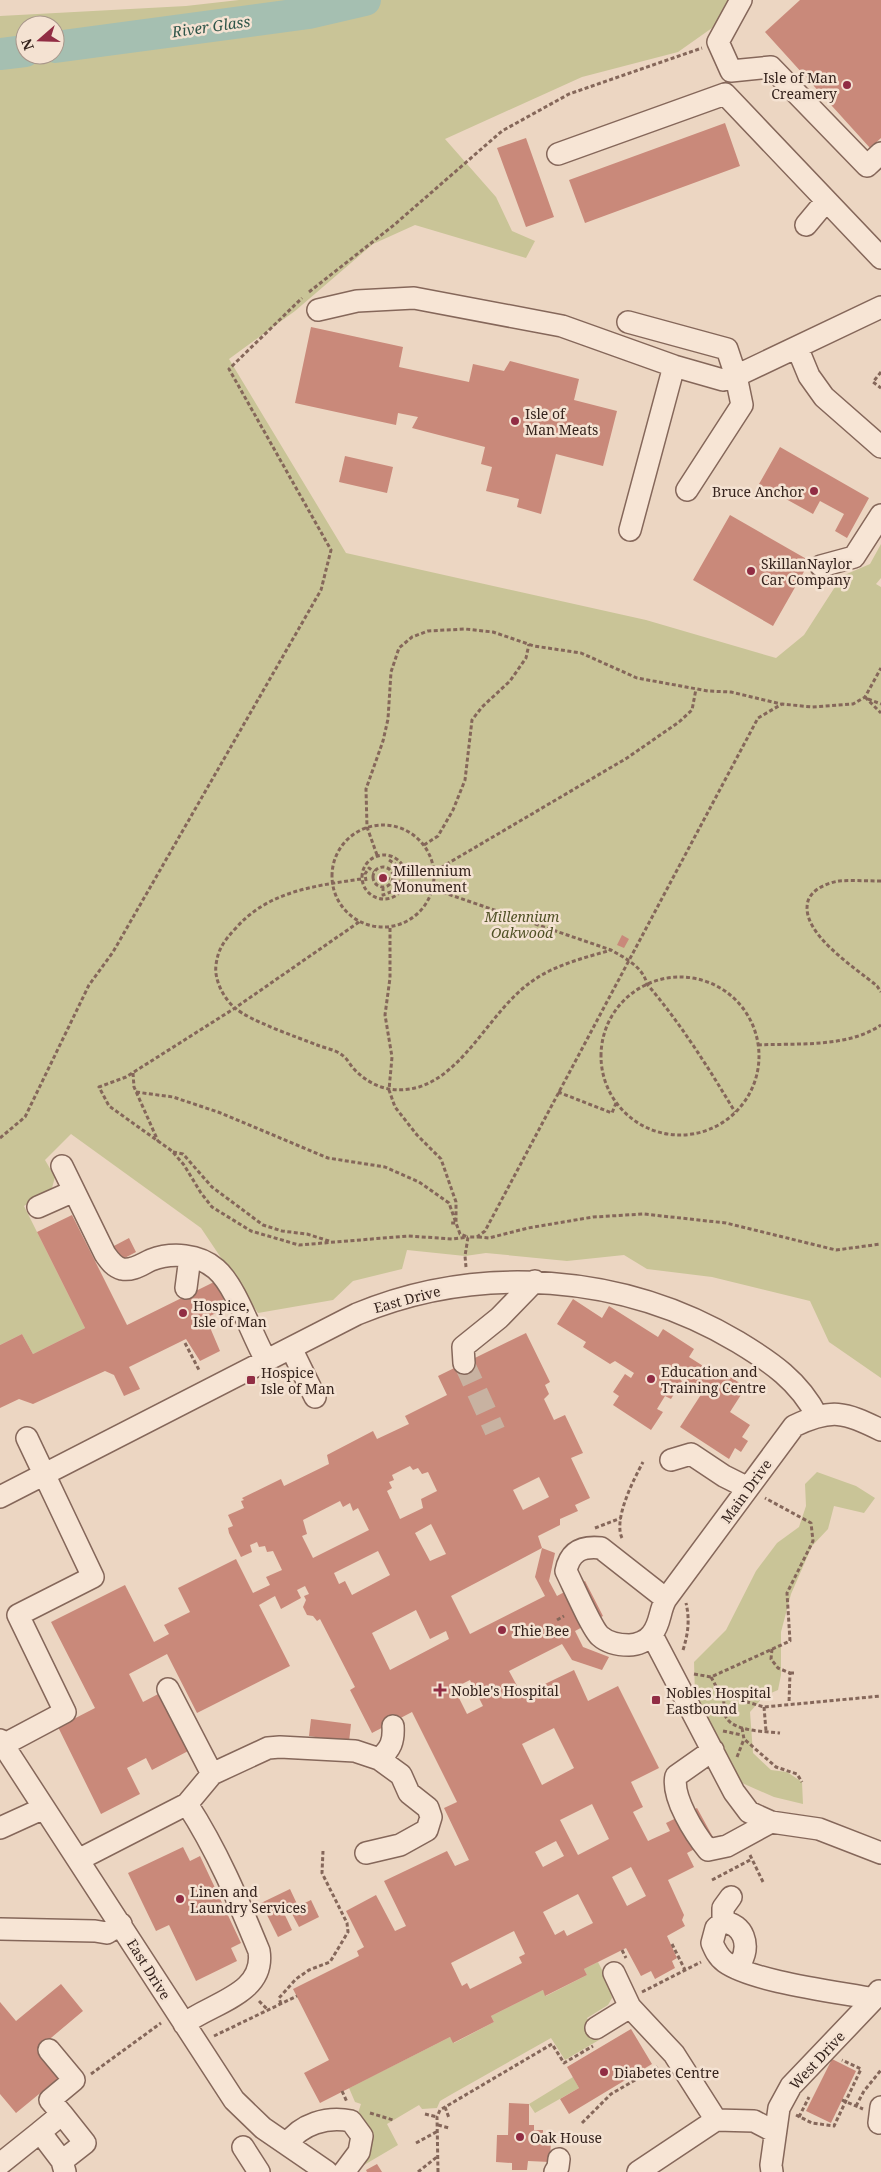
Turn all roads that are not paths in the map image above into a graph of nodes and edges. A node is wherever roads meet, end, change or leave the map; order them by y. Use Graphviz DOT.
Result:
graph roads {
  1 [pos="741,0"];
  2 [pos="881,153"];
  3 [pos="558,154"];
  4 [pos="826,201"];
  5 [pos="806,225"];
  6 [pos="881,258"];
  7 [pos="881,307"];
  8 [pos="318,310"];
  9 [pos="628,322"];
  10 [pos="797,347"];
  11 [pos="674,366"];
  12 [pos="730,378"];
  13 [pos="881,447"];
  14 [pos="687,490"];
  15 [pos="881,515"];
  16 [pos="630,530"];
  17 [pos="821,566"];
  18 [pos="62,1166"];
  19 [pos="74,1191"];
  20 [pos="38,1207"];
  21 [pos="190,1257"];
  22 [pos="535,1281"];
  23 [pos="186,1288"];
  24 [pos="291,1348"];
  25 [pos="266,1360"];
  26 [pos="464,1363"];
  27 [pos="315,1397"];
  28 [pos="817,1416"];
  29 [pos="881,1430"];
  30 [pos="27,1438"];
  31 [pos="671,1460"];
  32 [pos="44,1475"];
  33 [pos="754,1492"];
  34 [pos="0,1497"];
  35 [pos="676,1598"];
  36 [pos="652,1635"];
  37 [pos="168,1689"];
  38 [pos="393,1726"];
  39 [pos="2,1743"];
  40 [pos="713,1750"];
  41 [pos="379,1759"];
  42 [pos="212,1774"];
  43 [pos="187,1804"];
  44 [pos="44,1808"];
  45 [pos="770,1822"];
  46 [pos="0,1828"];
  47 [pos="881,1853"];
  48 [pos="366,1854"];
  49 [pos="78,1860"];
  50 [pos="731,1897"];
  51 [pos="723,1922"];
  52 [pos="121,1924"];
  53 [pos="0,1929"];
  54 [pos="738,1951"];
  55 [pos="614,1974"];
  56 [pos="878,1994"];
  57 [pos="628,2004"];
  58 [pos="184,2024"];
  59 [pos="596,2028"];
  60 [pos="49,2050"];
  61 [pos="62,2114"];
  62 [pos="716,2120"];
  63 [pos="40,2132"];
  64 [pos="774,2132"];
  65 [pos="287,2144"];
  66 [pos="243,2147"];
  67 [pos="0,2164"];
  68 [pos="64,2166"];
  69 [pos="319,2170"];
  70 [pos="259,2172"];
  71 [pos="344,2172"];
  72 [pos="638,2172"];
  73 [pos="772,2172"];
  1 -- 2 [label="street"];
  3 -- 4 [label="street"];
  4 -- 5 [label="street"];
  4 -- 6 [label="street"];
  7 -- 10 [label="street"];
  8 -- 11 [label="street"];
  9 -- 12 [label="street"];
  10 -- 12 [label="street"];
  10 -- 13 [label="street"];
  11 -- 12 [label="street"];
  11 -- 16 [label="street"];
  12 -- 14 [label="street"];
  15 -- 17 [label="street"];
  18 -- 19 [label="street"];
  19 -- 20 [label="street"];
  19 -- 21 [label="street"];
  21 -- 23 [label="street"];
  21 -- 25 [label="street"];
  22 -- 24 [label="street, East Drive"];
  22 -- 26 [label="street"];
  22 -- 28 [label="street, East Drive"];
  24 -- 25 [label="street, East Drive"];
  24 -- 27 [label="street"];
  25 -- 32 [label="street, East Drive"];
  28 -- 29 [label="street, Main Drive"];
  28 -- 33 [label="street, Main Drive"];
  30 -- 32 [label="street"];
  31 -- 33 [label="street"];
  32 -- 34 [label="street, East Drive"];
  32 -- 39 [label="street"];
  33 -- 35 [label="street, Main Drive"];
  35 -- 36 [label="street, Main Drive"];
  35 -- 36 [label="street"];
  36 -- 40 [label="street"];
  37 -- 42 [label="street"];
  38 -- 41 [label="street"];
  39 -- 44 [label="street, East Drive"];
  40 -- 45 [label="street"];
  40 -- 45 [label="street"];
  41 -- 42 [label="street"];
  41 -- 48 [label="street"];
  42 -- 43 [label="street"];
  43 -- 49 [label="street"];
  43 -- 58 [label="street"];
  44 -- 46 [label="street"];
  44 -- 49 [label="street, East Drive"];
  45 -- 47 [label="street"];
  49 -- 52 [label="street, East Drive"];
  50 -- 51 [label="street"];
  51 -- 54 [label="street"];
  51 -- 54 [label="street"];
  52 -- 53 [label="street"];
  52 -- 58 [label="street, East Drive"];
  54 -- 56 [label="street"];
  55 -- 57 [label="street"];
  56 -- 64 [label="street, West Drive"];
  57 -- 59 [label="street"];
  57 -- 62 [label="street"];
  58 -- 65 [label="street, East Drive"];
  60 -- 61 [label="street"];
  61 -- 63 [label="street"];
  61 -- 68 [label="street"];
  62 -- 64 [label="street"];
  62 -- 72 [label="street"];
  63 -- 67 [label="street"];
  63 -- 68 [label="street"];
  64 -- 73 [label="street, West Drive"];
  65 -- 69 [label="street, East Drive"];
  65 -- 71 [label="street"];
  66 -- 70 [label="street"];
}
